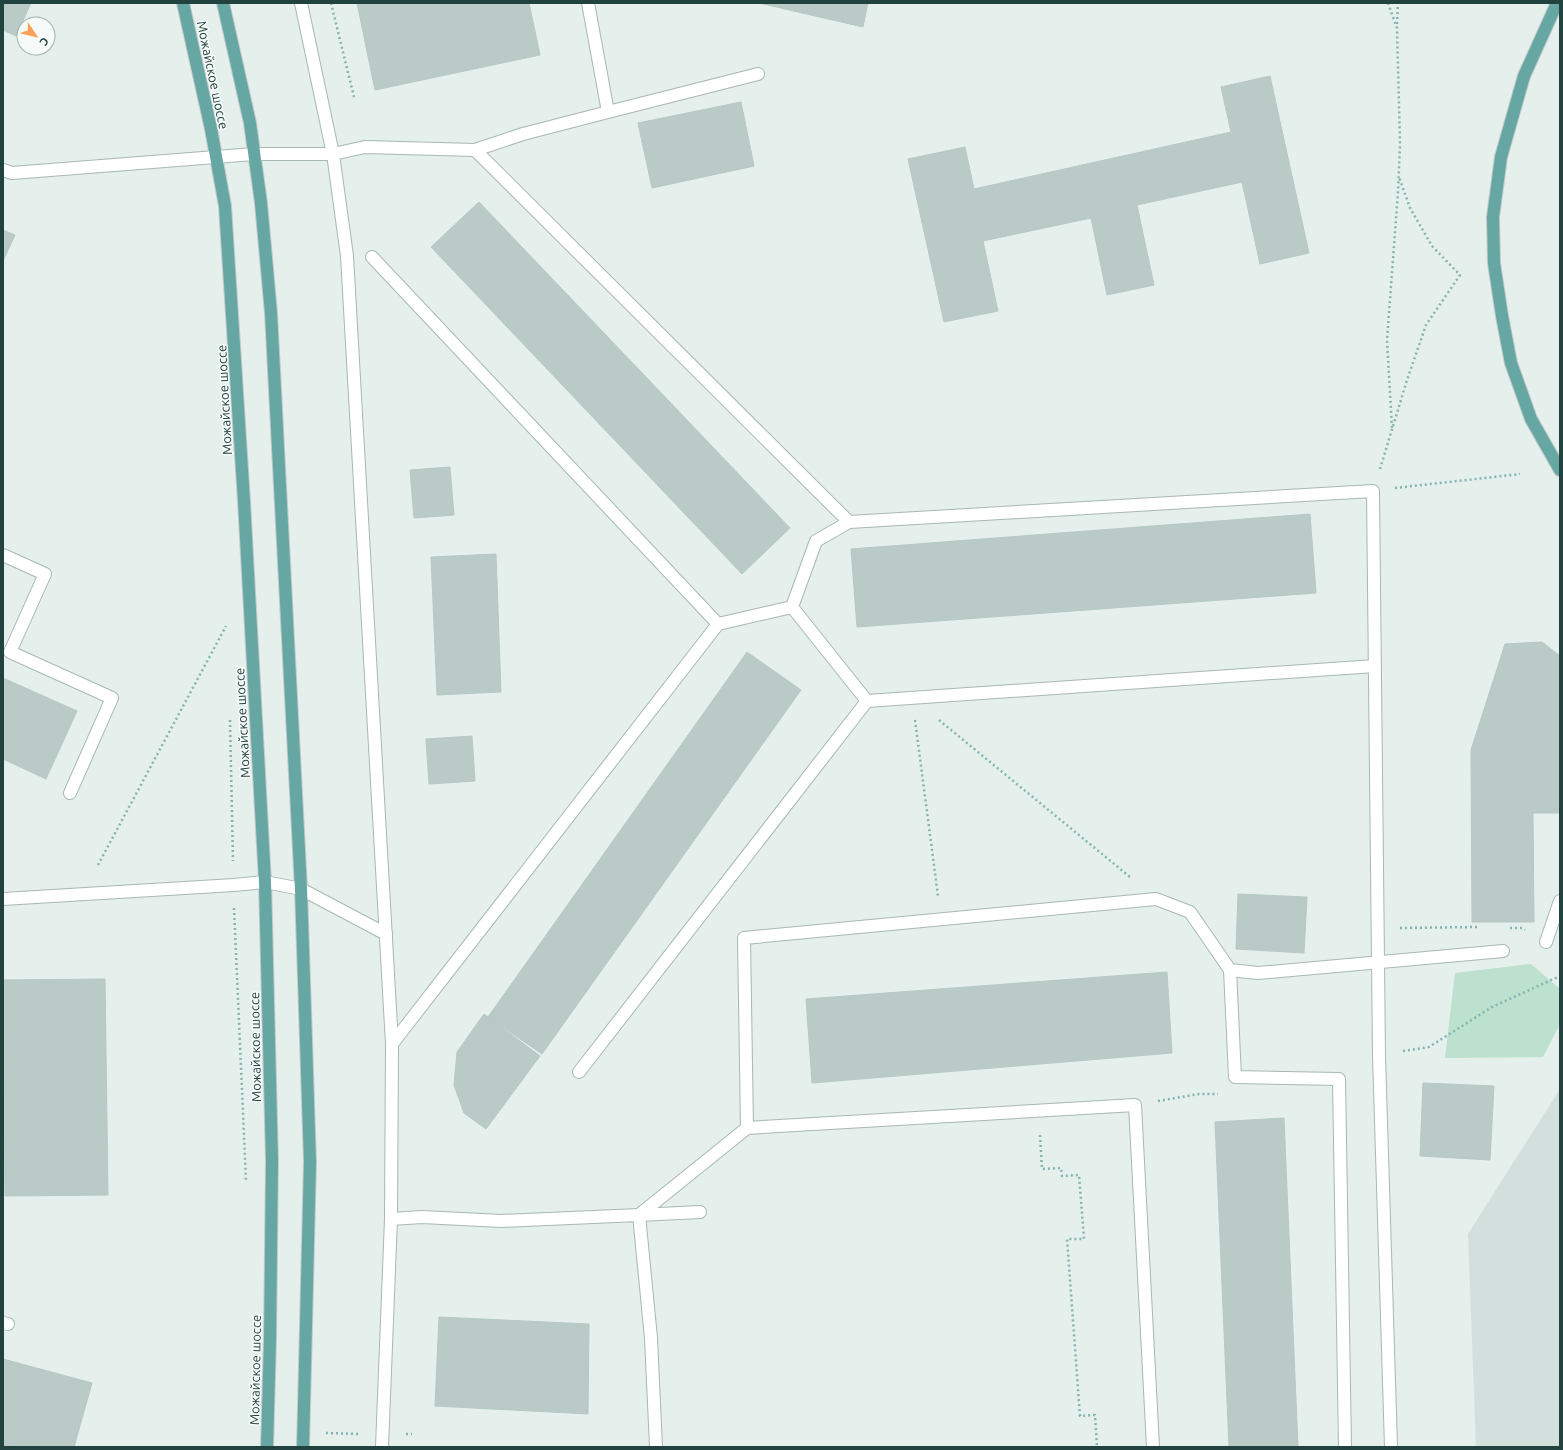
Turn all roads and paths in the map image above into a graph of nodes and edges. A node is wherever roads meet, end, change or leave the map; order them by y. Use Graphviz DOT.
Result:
graph roads {
  1 [pos="183,3"];
  2 [pos="223,3"];
  3 [pos="301,3"];
  4 [pos="331,3"];
  5 [pos="588,3"];
  6 [pos="1388,3"];
  7 [pos="1398,3"];
  8 [pos="1557,3"];
  9 [pos="1397,28"];
  10 [pos="758,74"];
  11 [pos="354,97"];
  12 [pos="608,112"];
  13 [pos="475,150"];
  14 [pos="254,154"];
  15 [pos="333,154"];
  16 [pos="216,157"];
  17 [pos="3,170"];
  18 [pos="1399,177"];
  19 [pos="372,257"];
  20 [pos="1392,430"];
  21 [pos="1560,470"];
  22 [pos="1520,474"];
  23 [pos="1373,490"];
  24 [pos="849,522"];
  25 [pos="3,556"];
  26 [pos="792,607"];
  27 [pos="718,624"];
  28 [pos="228,630"];
  29 [pos="1375,666"];
  30 [pos="912,698"];
  31 [pos="867,701"];
  32 [pos="230,715"];
  33 [pos="70,793"];
  34 [pos="98,865"];
  35 [pos="265,882"];
  36 [pos="234,885"];
  37 [pos="301,889"];
  38 [pos="1156,899"];
  39 [pos="3,900"];
  40 [pos="1560,901"];
  41 [pos="941,919"];
  42 [pos="386,934"];
  43 [pos="1546,942"];
  44 [pos="1502,950"];
  45 [pos="1378,963"];
  46 [pos="1230,970"];
  47 [pos="1560,976"];
  48 [pos="392,1044"];
  49 [pos="1379,1056"];
  50 [pos="579,1072"];
  51 [pos="1223,1095"];
  52 [pos="1135,1105"];
  53 [pos="1038,1110"];
  54 [pos="747,1128"];
  55 [pos="246,1185"];
  56 [pos="700,1212"];
  57 [pos="639,1215"];
  58 [pos="391,1219"];
  59 [pos="304,1433"];
  60 [pos="382,1434"];
  61 [pos="412,1434"];
  62 [pos="267,1447"];
  63 [pos="303,1447"];
  64 [pos="382,1447"];
  65 [pos="656,1447"];
  66 [pos="1097,1447"];
  67 [pos="1153,1447"];
  68 [pos="1345,1447"];
  69 [pos="1391,1447"];
  1 -- 16 [label="main road, Можайское шоссе"];
  2 -- 14 [label="main road, Можайское шоссе"];
  3 -- 15 [label="street"];
  4 -- 11 [label="path"];
  5 -- 12 [label="street"];
  6 -- 9 [label="path"];
  7 -- 9 [label="path"];
  8 -- 21 [label="main road"];
  9 -- 18 [label="path"];
  10 -- 12 [label="street"];
  12 -- 13 [label="street"];
  13 -- 15 [label="street"];
  13 -- 24 [label="street"];
  14 -- 15 [label="street"];
  14 -- 16 [label="street"];
  14 -- 37 [label="main road, Можайское шоссе"];
  15 -- 42 [label="street"];
  16 -- 17 [label="street"];
  16 -- 35 [label="main road, Можайское шоссе"];
  18 -- 20 [label="path"];
  18 -- 20 [label="path"];
  19 -- 27 [label="street"];
  20 -- 23 [label="path"];
  22 -- 23 [label="path"];
  23 -- 24 [label="street"];
  23 -- 29 [label="street"];
  24 -- 26 [label="street"];
  25 -- 33 [label="street"];
  26 -- 27 [label="street"];
  26 -- 31 [label="street"];
  27 -- 48 [label="street"];
  28 -- 34 [label="path"];
  29 -- 30 [label="street"];
  29 -- 45 [label="street"];
  30 -- 31 [label="street"];
  30 -- 38 [label="path"];
  30 -- 41 [label="path"];
  31 -- 50 [label="street"];
  32 -- 36 [label="path"];
  35 -- 36 [label="street"];
  35 -- 37 [label="street"];
  35 -- 62 [label="main road, Можайское шоссе"];
  36 -- 39 [label="street"];
  36 -- 55 [label="path"];
  37 -- 42 [label="street"];
  37 -- 59 [label="main road, Можайское шоссе"];
  38 -- 41 [label="street"];
  38 -- 46 [label="street"];
  40 -- 43 [label="street"];
  41 -- 54 [label="street"];
  42 -- 48 [label="street"];
  44 -- 45 [label="street"];
  45 -- 46 [label="street"];
  45 -- 49 [label="street"];
  46 -- 68 [label="street"];
  47 -- 49 [label="path"];
  48 -- 58 [label="street"];
  49 -- 69 [label="street"];
  51 -- 52 [label="path"];
  52 -- 53 [label="street"];
  52 -- 67 [label="street"];
  53 -- 54 [label="street"];
  53 -- 66 [label="path"];
  54 -- 57 [label="street"];
  56 -- 57 [label="street"];
  57 -- 58 [label="street"];
  57 -- 65 [label="street"];
  58 -- 60 [label="street"];
  59 -- 60 [label="path"];
  59 -- 63 [label="main road, Можайское шоссе"];
  60 -- 61 [label="path"];
  60 -- 64 [label="street"];
}
